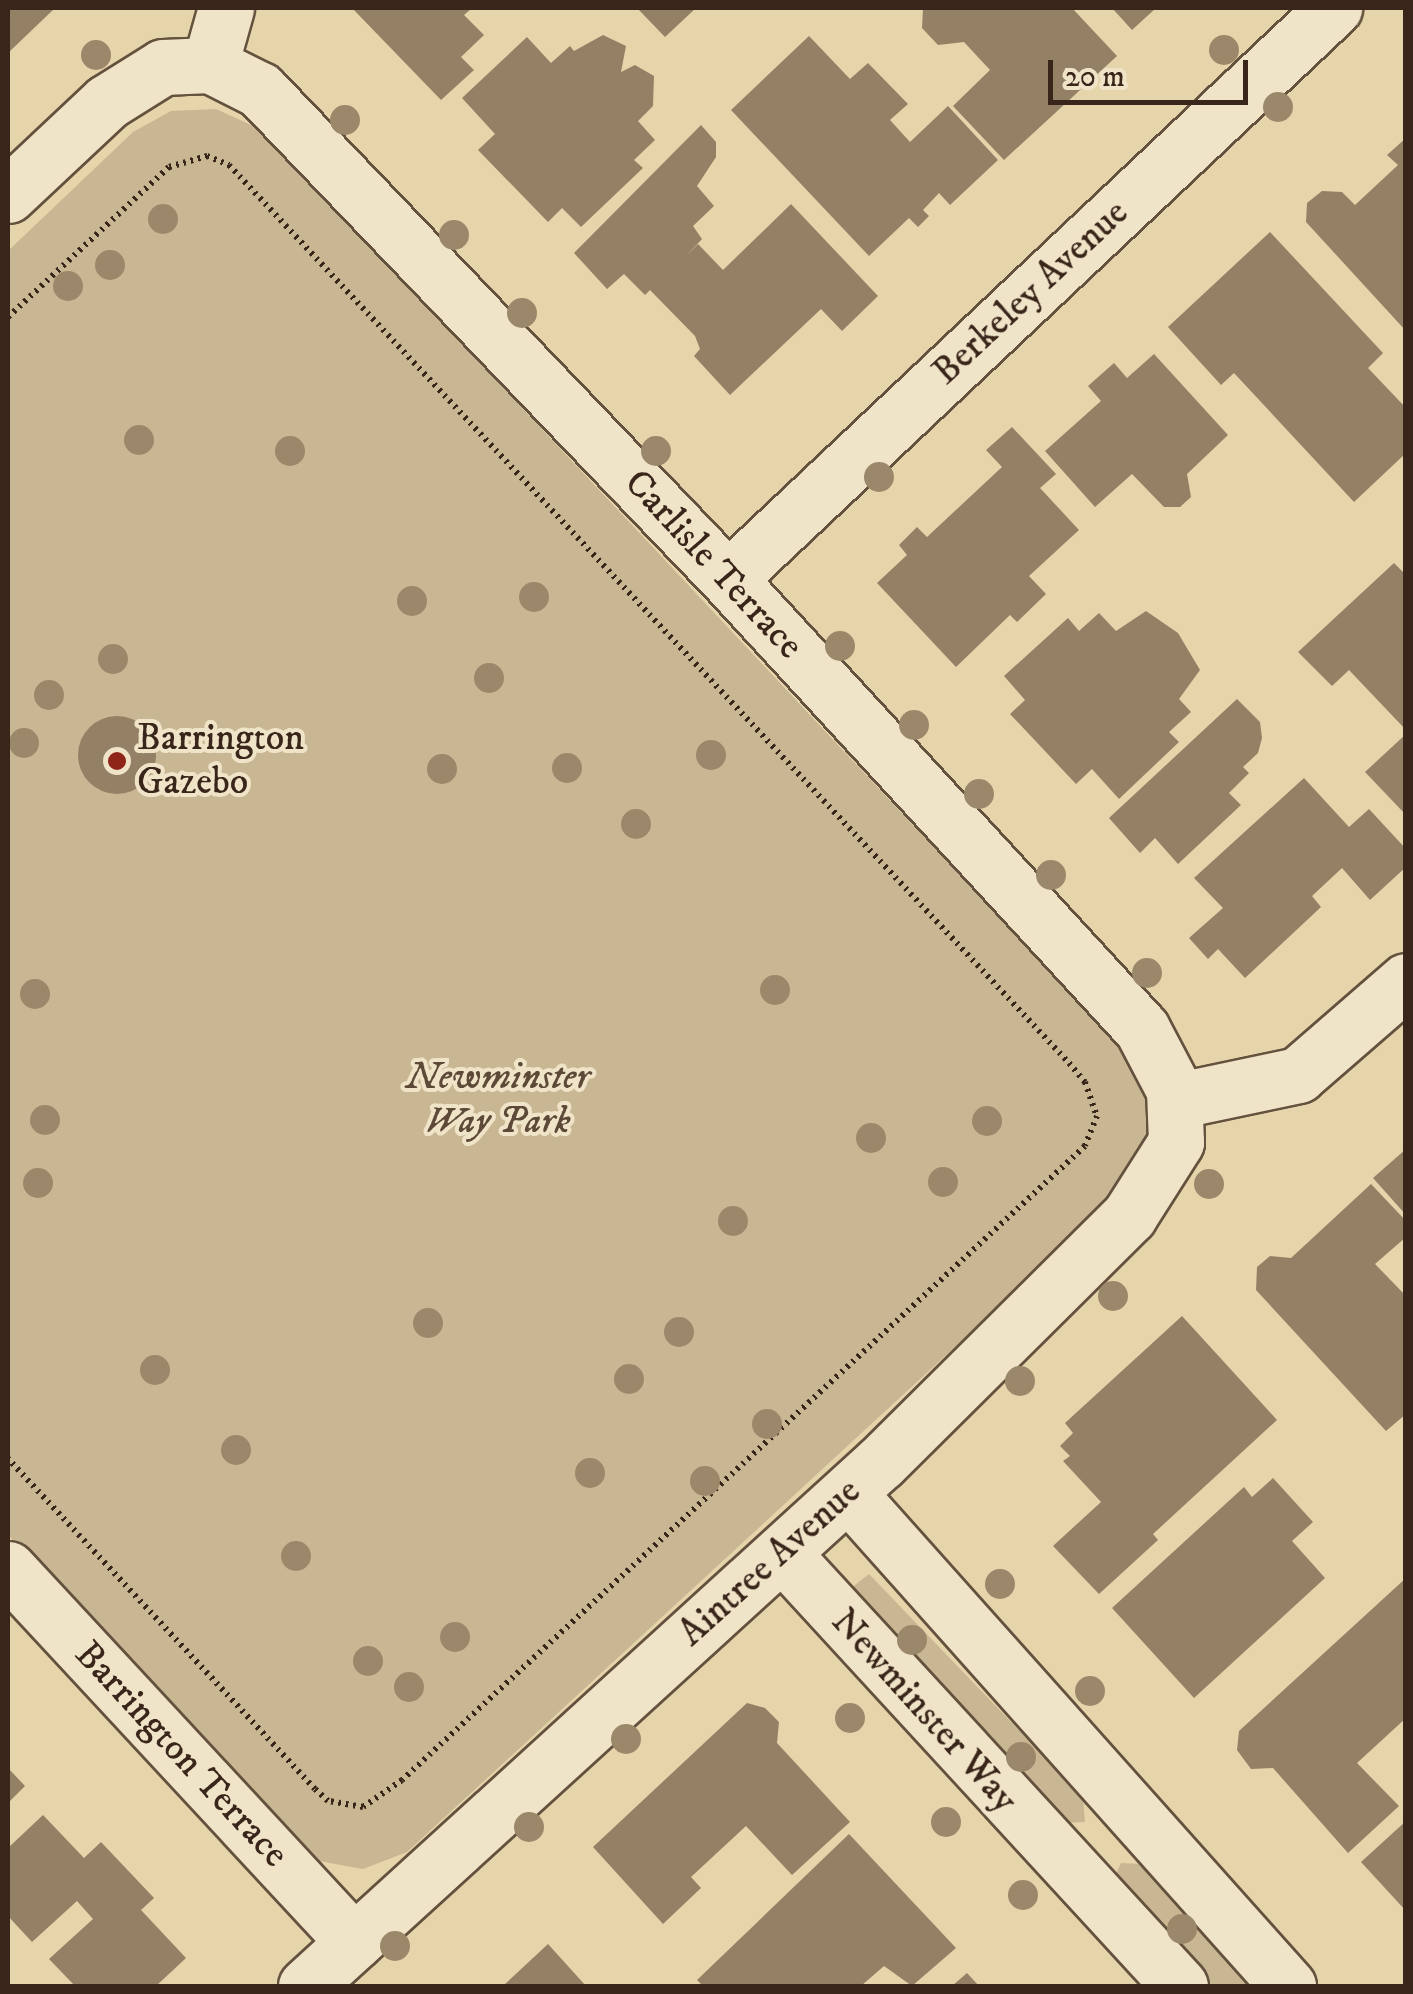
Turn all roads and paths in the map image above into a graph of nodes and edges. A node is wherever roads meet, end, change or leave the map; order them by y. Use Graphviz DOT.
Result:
graph roads {
  1 [pos="226,8"];
  2 [pos="1334,8"];
  3 [pos="210,65"];
  4 [pos="8,195"];
  5 [pos="8,317"];
  6 [pos="728,579"];
  7 [pos="1406,982"];
  8 [pos="1175,1101"];
  9 [pos="8,1459"];
  10 [pos="848,1492"];
  11 [pos="782,1553"];
  12 [pos="8,1569"];
  13 [pos="1127,1811"];
  14 [pos="1067,1868"];
  15 [pos="354,1942"];
  16 [pos="306,1986"];
  17 [pos="1180,1986"];
  18 [pos="1288,1986"];
  1 -- 3 [label="street"];
  2 -- 6 [label="street, Berkeley Avenue"];
  3 -- 4 [label="street"];
  3 -- 6 [label="street, Carlisle Terrace"];
  5 -- 9 [label="path"];
  6 -- 8 [label="street, Carlisle Terrace"];
  7 -- 8 [label="street"];
  8 -- 10 [label="street, Aintree Avenue"];
  10 -- 11 [label="street, Aintree Avenue"];
  10 -- 13 [label="street"];
  11 -- 14 [label="street, Newminster Way"];
  11 -- 15 [label="street, Aintree Avenue"];
  12 -- 15 [label="street, Barrington Terrace"];
  13 -- 14 [label="street"];
  13 -- 18 [label="street"];
  14 -- 17 [label="street, Newminster Way"];
  15 -- 16 [label="street, Aintree Avenue"];
}
